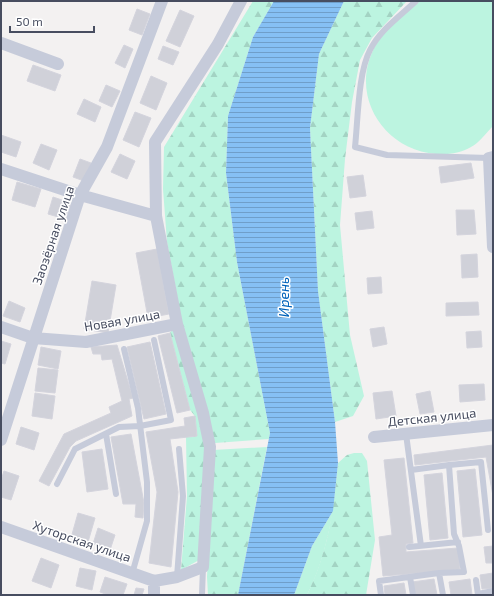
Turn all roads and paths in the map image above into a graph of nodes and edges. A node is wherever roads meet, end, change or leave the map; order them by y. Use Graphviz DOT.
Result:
graph roads {
  1 [pos="162,1"];
  2 [pos="241,1"];
  3 [pos="416,1"];
  4 [pos="1,43"];
  5 [pos="58,64"];
  6 [pos="491,157"];
  7 [pos="1,169"];
  8 [pos="80,195"];
  9 [pos="156,216"];
  10 [pos="493,248"];
  11 [pos="177,324"];
  12 [pos="1,327"];
  13 [pos="33,338"];
  14 [pos="154,340"];
  15 [pos="124,349"];
  16 [pos="493,425"];
  17 [pos="140,426"];
  18 [pos="106,434"];
  19 [pos="406,434"];
  20 [pos="374,438"];
  21 [pos="1,440"];
  22 [pos="179,448"];
  23 [pos="449,465"];
  24 [pos="411,470"];
  25 [pos="57,484"];
  26 [pos="116,494"];
  27 [pos="1,527"];
  28 [pos="488,530"];
  29 [pos="458,542"];
  30 [pos="421,546"];
  31 [pos="409,547"];
  32 [pos="203,567"];
  33 [pos="439,573"];
  34 [pos="132,574"];
  35 [pos="177,577"];
  36 [pos="410,577"];
  37 [pos="476,580"];
  38 [pos="154,581"];
  39 [pos="493,591"];
  40 [pos="154,595"];
  41 [pos="202,595"];
  42 [pos="381,595"];
  43 [pos="413,595"];
  44 [pos="443,595"];
  45 [pos="478,595"];
  1 -- 8 [label="street, Заозёрная улица"];
  2 -- 9 [label="street"];
  3 -- 6 [label="lane"];
  4 -- 5 [label="street"];
  6 -- 10 [label="street"];
  7 -- 8 [label="street"];
  8 -- 9 [label="street"];
  8 -- 13 [label="street, Заозёрная улица"];
  9 -- 11 [label="street"];
  11 -- 13 [label="street, Новая улица"];
  11 -- 32 [label="street"];
  12 -- 13 [label="street, Новая улица"];
  13 -- 21 [label="street, Заозёрная улица"];
  14 -- 17 [label="lane"];
  15 -- 17 [label="lane"];
  16 -- 19 [label="street, Детская улица"];
  17 -- 18 [label="lane"];
  17 -- 34 [label="lane"];
  18 -- 25 [label="lane"];
  18 -- 26 [label="lane"];
  19 -- 20 [label="street, Детская улица"];
  19 -- 24 [label="lane"];
  22 -- 35 [label="lane"];
  23 -- 24 [label="lane"];
  23 -- 28 [label="lane"];
  23 -- 29 [label="lane"];
  24 -- 30 [label="lane"];
  27 -- 34 [label="street, Хуторская улица"];
  29 -- 30 [label="lane"];
  29 -- 33 [label="lane"];
  30 -- 31 [label="lane"];
  32 -- 35 [label="street"];
  32 -- 41 [label="lane"];
  33 -- 36 [label="lane"];
  33 -- 44 [label="lane"];
  34 -- 38 [label="street, Хуторская улица"];
  35 -- 38 [label="street"];
  36 -- 42 [label="lane"];
  36 -- 43 [label="lane"];
  37 -- 45 [label="lane"];
  38 -- 40 [label="street"];
  39 -- 45 [label="lane"];
}
